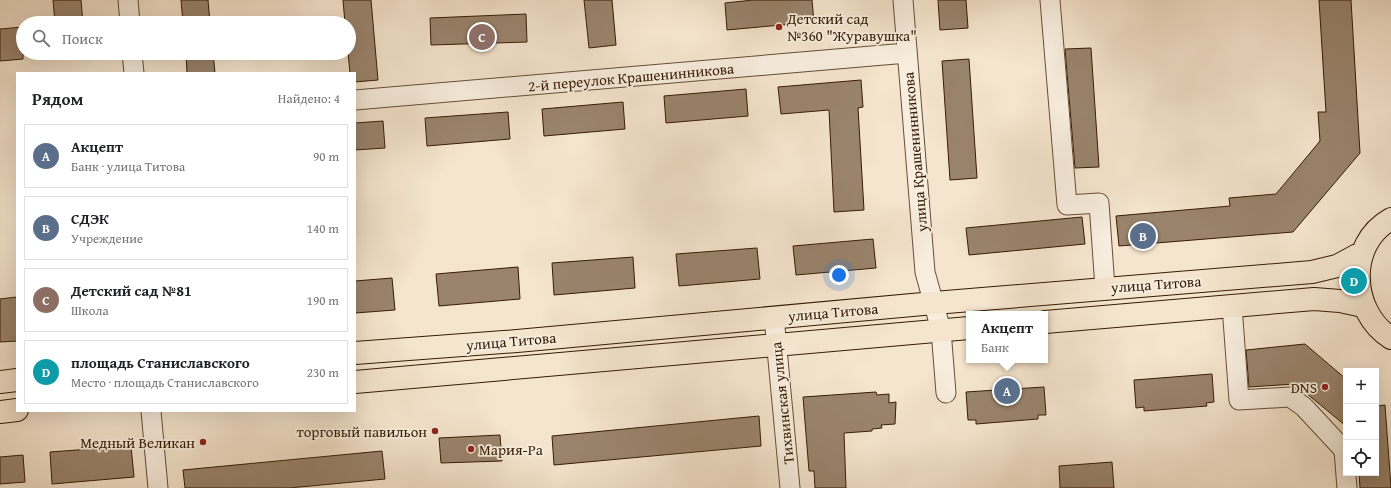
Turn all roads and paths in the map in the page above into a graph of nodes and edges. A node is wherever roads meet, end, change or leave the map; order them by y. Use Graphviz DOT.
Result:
graph roads {
  1 [pos="128,0"];
  2 [pos="903,0"];
  3 [pos="1050,0"];
  4 [pos="129,16"];
  5 [pos="907,53"];
  6 [pos="133,60"];
  7 [pos="134,72"];
  8 [pos="356,100"];
  9 [pos="1389,217"];
  10 [pos="1363,252"];
  11 [pos="1105,288"];
  12 [pos="934,303"];
  13 [pos="1232,306"];
  14 [pos="1363,306"];
  15 [pos="774,317"];
  16 [pos="1048,322"];
  17 [pos="966,328"];
  18 [pos="941,330"];
  19 [pos="1391,338"];
  20 [pos="776,344"];
  21 [pos="356,353"];
  22 [pos="16,380"];
  23 [pos="0,382"];
  24 [pos="356,382"];
  25 [pos="946,393"];
  26 [pos="16,410"];
  27 [pos="0,412"];
  28 [pos="151,412"];
  29 [pos="158,488"];
  30 [pos="790,488"];
  31 [pos="1347,488"];
  1 -- 4 [label="street"];
  2 -- 5 [label="street, улица Крашенинникова"];
  3 -- 11 [label="street"];
  5 -- 8 [label="street, 2-й переулок Крашенинникова"];
  5 -- 12 [label="street, улица Крашенинникова"];
  6 -- 7 [label="street"];
  9 -- 10 [label="main road"];
  10 -- 11 [label="main road, улица Титова"];
  10 -- 14 [label="main road"];
  11 -- 12 [label="main road, улица Титова"];
  12 -- 15 [label="main road, улица Титова"];
  12 -- 18 [label="street, улица Крашенинникова"];
  13 -- 14 [label="main road, улица Титова"];
  13 -- 16 [label="main road, улица Титова"];
  13 -- 31 [label="street"];
  14 -- 19 [label="main road"];
  15 -- 20 [label="street, Тихвинская улица"];
  15 -- 21 [label="main road, улица Титова"];
  17 -- 18 [label="main road, улица Титова"];
  18 -- 20 [label="main road, улица Титова"];
  18 -- 25 [label="street, улица Крашенинникова"];
  20 -- 24 [label="main road, улица Титова"];
  20 -- 30 [label="street, Тихвинская улица"];
  22 -- 23 [label="main road"];
  26 -- 27 [label="main road"];
  28 -- 29 [label="street"];
}
